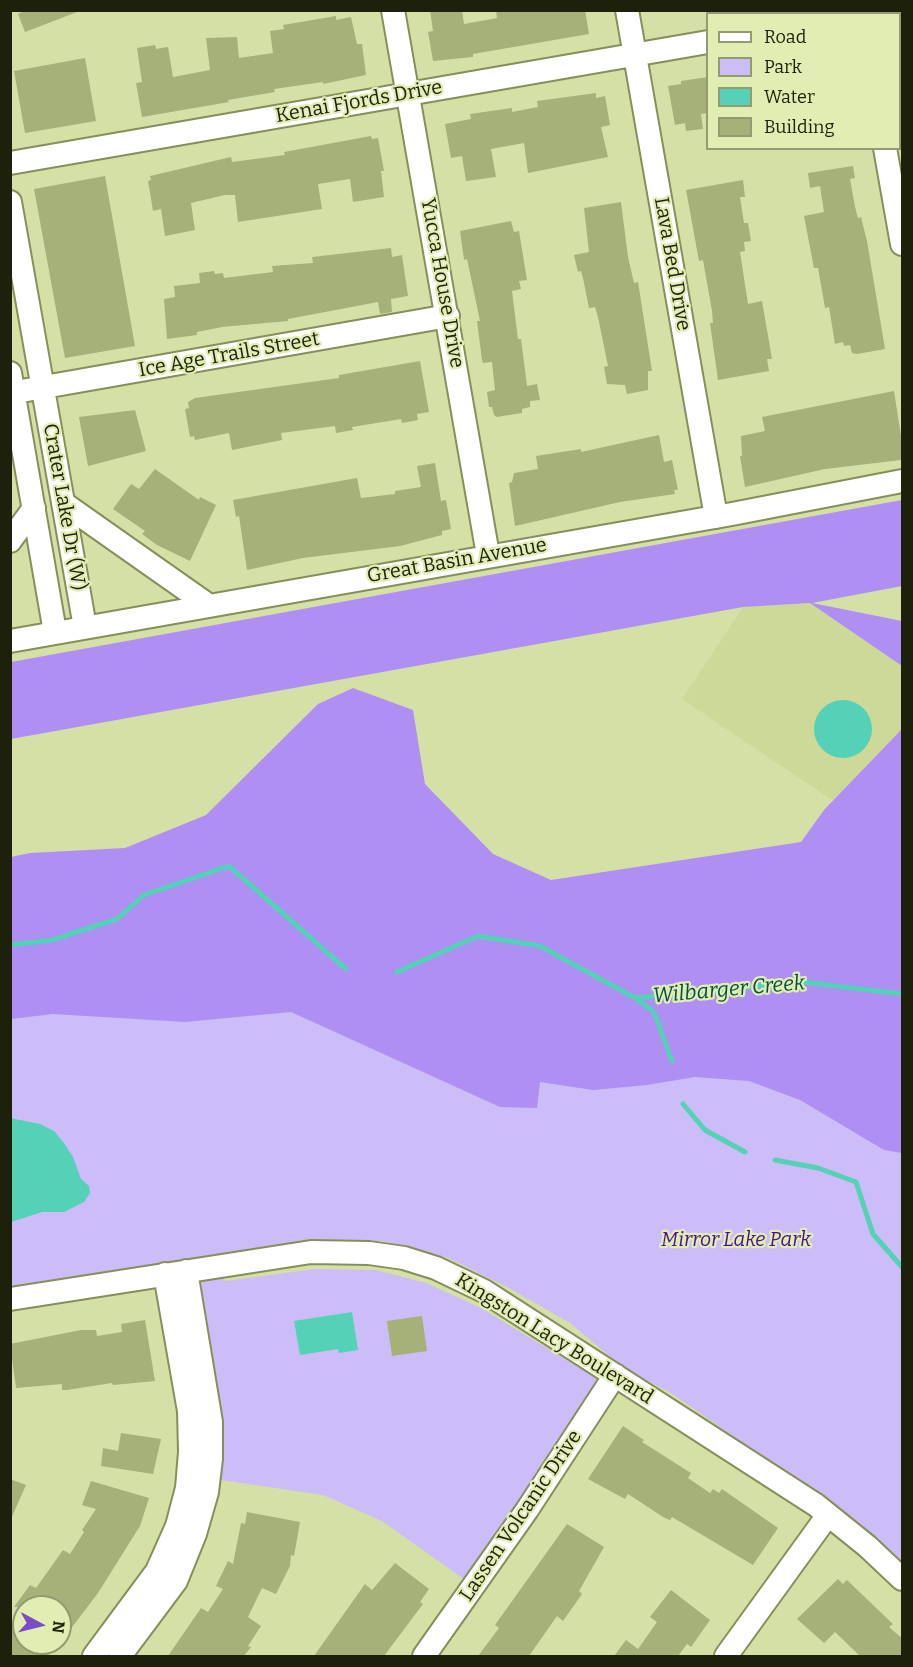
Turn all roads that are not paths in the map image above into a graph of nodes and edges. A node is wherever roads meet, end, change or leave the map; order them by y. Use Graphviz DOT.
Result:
graph roads {
  1 [pos="393,10"];
  2 [pos="627,10"];
  3 [pos="706,42"];
  4 [pos="636,54"];
  5 [pos="407,93"];
  6 [pos="885,150"];
  7 [pos="10,163"];
  8 [pos="10,201"];
  9 [pos="903,244"];
  10 [pos="448,316"];
  11 [pos="12,386"];
  12 [pos="42,388"];
  13 [pos="903,481"];
  14 [pos="63,503"];
  15 [pos="34,508"];
  16 [pos="716,517"];
  17 [pos="10,541"];
  18 [pos="489,555"];
  19 [pos="208,605"];
  20 [pos="85,627"];
  21 [pos="55,632"];
  22 [pos="10,640"];
  23 [pos="175,1272"];
  24 [pos="10,1299"];
  25 [pos="615,1375"];
  26 [pos="828,1515"];
  27 [pos="903,1579"];
  28 [pos="94,1656"];
  29 [pos="120,1656"];
  30 [pos="424,1656"];
  31 [pos="726,1656"];
  1 -- 5 [label="street, Yucca House Drive"];
  2 -- 4 [label="street, Lava Bed Drive"];
  3 -- 4 [label="street, Kenai Fjords Drive"];
  4 -- 5 [label="street, Kenai Fjords Drive"];
  4 -- 16 [label="street, Lava Bed Drive"];
  5 -- 7 [label="street, Kenai Fjords Drive"];
  5 -- 10 [label="street, Yucca House Drive"];
  6 -- 9 [label="street"];
  8 -- 12 [label="street, Crater Lake Dr (W)"];
  10 -- 12 [label="street, Ice Age Trails Street"];
  10 -- 18 [label="street, Yucca House Drive"];
  11 -- 12 [label="street, Ice Age Trails Street"];
  11 -- 15 [label="street"];
  12 -- 14 [label="street, Crater Lake Dr (W)"];
  13 -- 16 [label="street, Great Basin Avenue"];
  14 -- 19 [label="street"];
  14 -- 20 [label="street, Crater Lake Dr (W)"];
  15 -- 17 [label="street"];
  15 -- 21 [label="street"];
  16 -- 18 [label="street, Great Basin Avenue"];
  18 -- 19 [label="street, Great Basin Avenue"];
  19 -- 20 [label="street, Great Basin Avenue"];
  20 -- 21 [label="street, Great Basin Avenue"];
  21 -- 22 [label="street, Great Basin Avenue"];
  23 -- 24 [label="street, Kingston Lacy Boulevard"];
  23 -- 25 [label="street, Kingston Lacy Boulevard"];
  23 -- 28 [label="street"];
  23 -- 29 [label="street"];
  25 -- 26 [label="street, Kingston Lacy Boulevard"];
  25 -- 30 [label="street, Lassen Volcanic Drive"];
  26 -- 27 [label="street, Kingston Lacy Boulevard"];
  26 -- 31 [label="street"];
}
